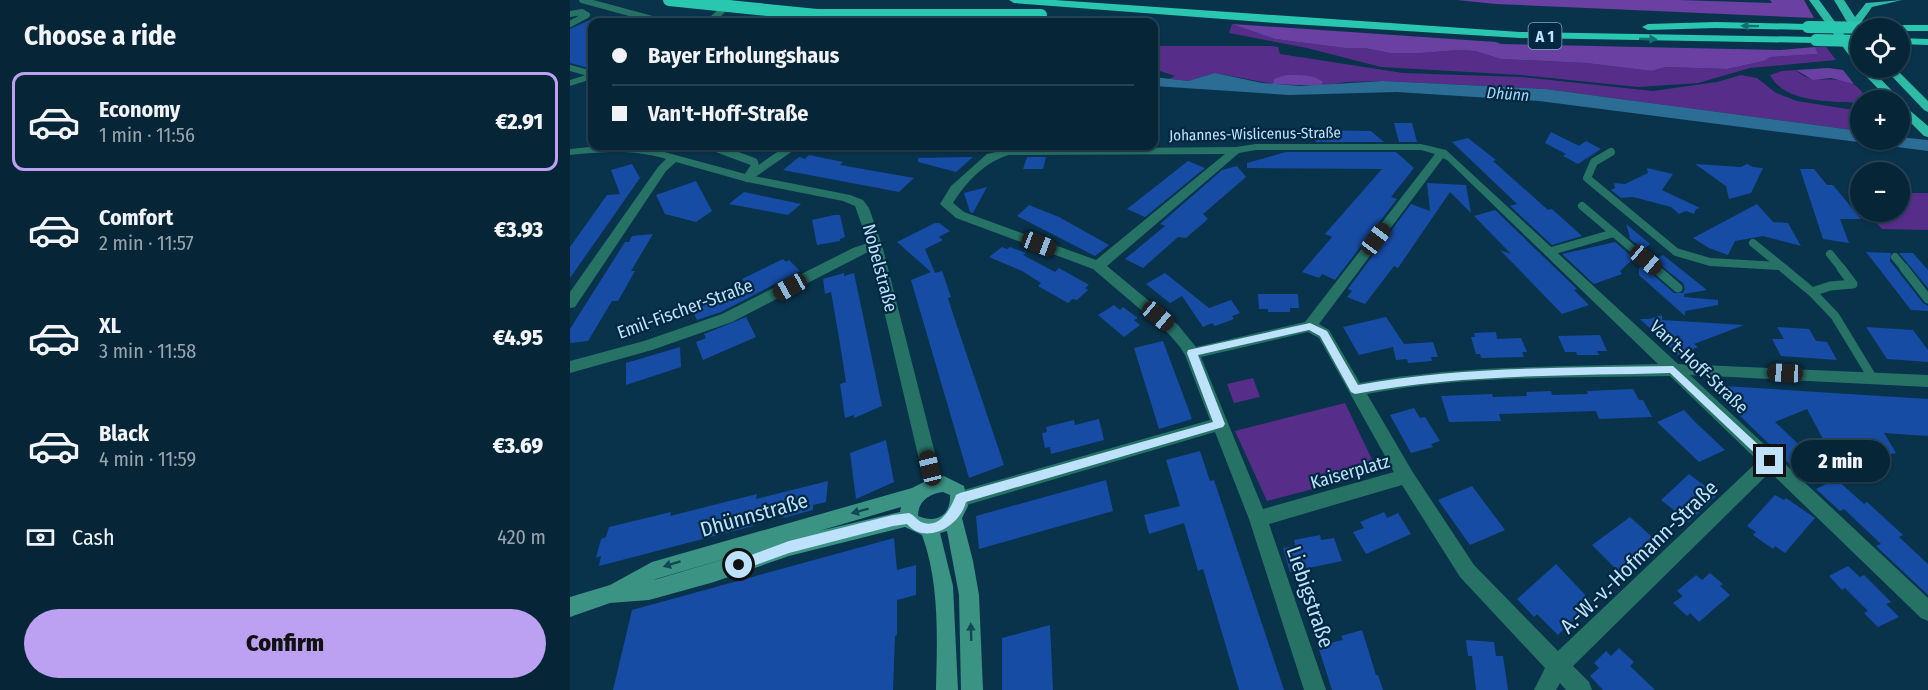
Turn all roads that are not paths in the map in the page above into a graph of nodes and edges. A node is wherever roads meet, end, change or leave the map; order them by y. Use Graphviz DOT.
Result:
graph roads {
  1 [pos="582,0"];
  2 [pos="669,0"];
  3 [pos="729,0"];
  4 [pos="1014,0"];
  5 [pos="1106,0"];
  6 [pos="1839,0"];
  7 [pos="1897,0"];
  8 [pos="1815,1"];
  9 [pos="570,14"];
  10 [pos="648,18"];
  11 [pos="713,18"];
  12 [pos="1851,18"];
  13 [pos="1862,18"];
  14 [pos="1275,20"];
  15 [pos="570,24"];
  16 [pos="1928,28"];
  17 [pos="1850,41"];
  18 [pos="1910,42"];
  19 [pos="1928,42"];
  20 [pos="1850,49"];
  21 [pos="570,68"];
  22 [pos="588,74"];
  23 [pos="588,76"];
  24 [pos="1874,78"];
  25 [pos="1899,78"];
  26 [pos="570,83"];
  27 [pos="1885,90"];
  28 [pos="1928,108"];
  29 [pos="1910,117"];
  30 [pos="1928,133"];
  31 [pos="590,150"];
  32 [pos="654,150"];
  33 [pos="722,150"];
  34 [pos="787,150"];
  35 [pos="1236,150"];
  36 [pos="570,152"];
  37 [pos="1442,152"];
  38 [pos="1611,152"];
  39 [pos="674,158"];
  40 [pos="747,178"];
  41 [pos="1582,206"];
  42 [pos="1614,233"];
  43 [pos="1753,243"];
  44 [pos="875,245"];
  45 [pos="1548,252"];
  46 [pos="1830,254"];
  47 [pos="1895,257"];
  48 [pos="1098,266"];
  49 [pos="1779,266"];
  50 [pos="1678,288"];
  51 [pos="1812,292"];
  52 [pos="1928,299"];
  53 [pos="570,303"];
  54 [pos="1310,326"];
  55 [pos="1192,353"];
  56 [pos="570,367"];
  57 [pos="1673,369"];
  58 [pos="1872,377"];
  59 [pos="1928,381"];
  60 [pos="1355,390"];
  61 [pos="1219,424"];
  62 [pos="1770,461"];
  63 [pos="1406,476"];
  64 [pos="934,485"];
  65 [pos="916,495"];
  66 [pos="960,499"];
  67 [pos="953,517"];
  68 [pos="909,518"];
  69 [pos="1258,519"];
  70 [pos="929,529"];
  71 [pos="610,594"];
  72 [pos="570,607"];
  73 [pos="1928,611"];
  74 [pos="1557,667"];
  75 [pos="946,690"];
  76 [pos="972,690"];
  77 [pos="1315,690"];
  78 [pos="1545,690"];
  79 [pos="1581,690"];
  1 -- 10 [label="lane"];
  2 -- 14 [label="highway, bridge"];
  3 -- 11 [label="street"];
  4 -- 14 [label="highway, A 1"];
  16 -- 5 [label="highway, A 1, one-way, bridge"];
  6 -- 12 [label="highway"];
  7 -- 13 [label="highway"];
  8 -- 20 [label="highway"];
  9 -- 15 [label="lane"];
  14 -- 17 [label="highway, A 1, one-way, bridge"];
  18 -- 19 [label="highway"];
  21 -- 22 [label="lane"];
  23 -- 26 [label="street"];
  24 -- 27 [label="highway"];
  25 -- 28 [label="highway"];
  29 -- 30 [label="highway"];
  31 -- 36 [label="street, Nobelstraße"];
  32 -- 39 [label="street, Nobelstraße"];
  33 -- 40 [label="lane"];
  34 -- 40 [label="lane"];
  35 -- 37 [label="street, Johannes-Wislicenus-Straße"];
  35 -- 48 [label="street"];
  35 -- 48 [label="street, Johannes-Wislicenus-Straße"];
  37 -- 45 [label="street, Van't-Hoff-Straße"];
  37 -- 54 [label="street"];
  38 -- 49 [label="lane"];
  39 -- 40 [label="street, Nobelstraße"];
  39 -- 53 [label="street"];
  40 -- 44 [label="street, Nobelstraße"];
  41 -- 42 [label="lane"];
  42 -- 45 [label="lane"];
  42 -- 50 [label="lane"];
  43 -- 49 [label="lane"];
  44 -- 56 [label="street, Emil-Fischer-Straße"];
  44 -- 64 [label="street, Nobelstraße"];
  45 -- 57 [label="street, Van't-Hoff-Straße"];
  46 -- 51 [label="lane"];
  47 -- 52 [label="lane"];
  48 -- 55 [label="street"];
  49 -- 51 [label="lane"];
  51 -- 58 [label="lane"];
  54 -- 55 [label="street"];
  54 -- 60 [label="street, Kaiserplatz"];
  55 -- 61 [label="street"];
  57 -- 58 [label="street"];
  57 -- 60 [label="street"];
  57 -- 62 [label="street, Van't-Hoff-Straße"];
  58 -- 59 [label="street"];
  60 -- 63 [label="street, Kaiserplatz"];
  61 -- 66 [label="street"];
  61 -- 69 [label="street"];
  62 -- 73 [label="street, Van't-Hoff-Straße"];
  62 -- 74 [label="street, A.-W.-v.-Hofmann-Straße"];
  63 -- 69 [label="street, Kaiserplatz"];
  63 -- 74 [label="street"];
  64 -- 65 [label="main road"];
  64 -- 66 [label="main road"];
  65 -- 68 [label="main road"];
  65 -- 71 [label="main road, Dhünnstraße, one-way"];
  66 -- 67 [label="main road"];
  67 -- 70 [label="main road"];
  76 -- 67 [label="main road, one-way"];
  68 -- 70 [label="main road"];
  68 -- 71 [label="main road, Dhünnstraße"];
  69 -- 77 [label="street, Liebigstraße"];
  70 -- 75 [label="main road"];
  71 -- 72 [label="main road, Dhünnstraße"];
  74 -- 78 [label="street, A.-W.-v.-Hofmann-Straße"];
  74 -- 79 [label="street"];
}
